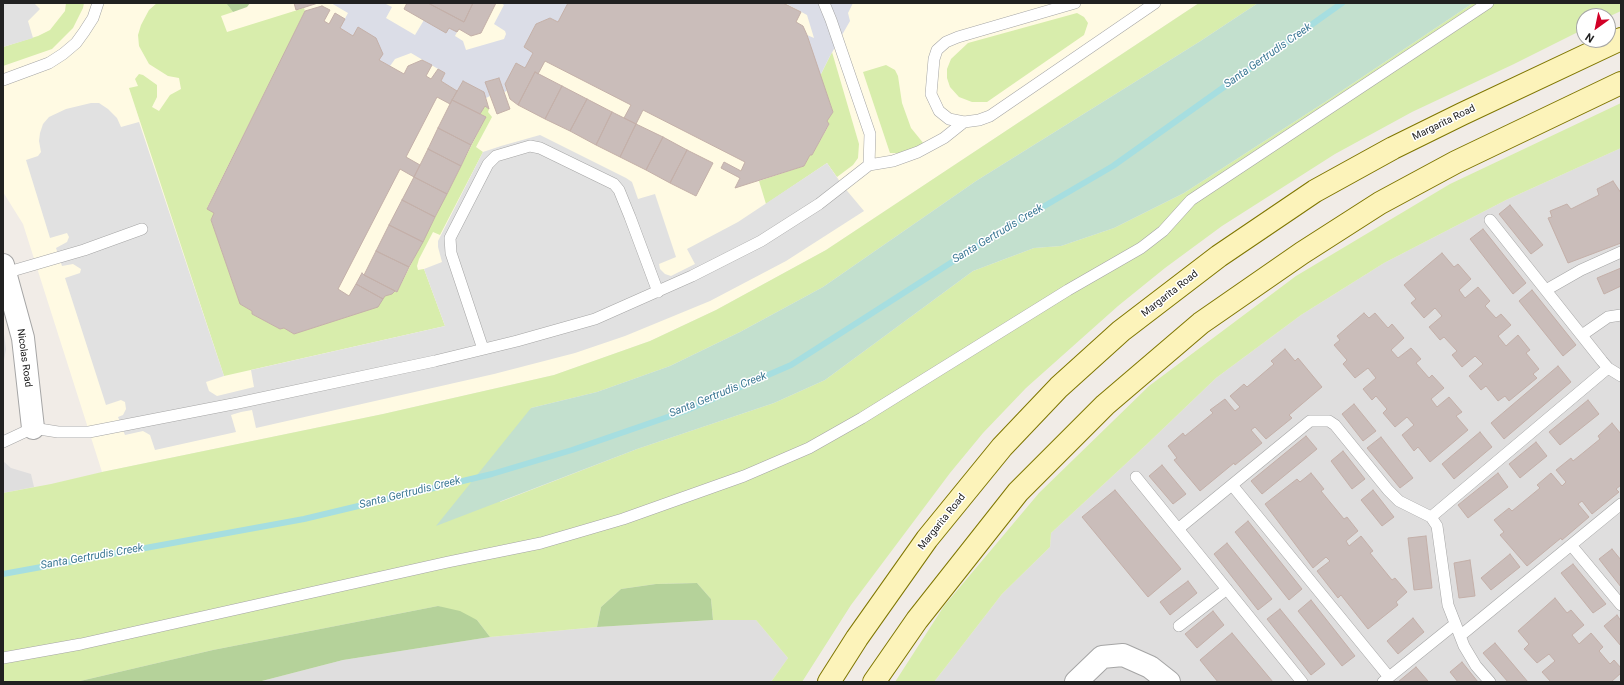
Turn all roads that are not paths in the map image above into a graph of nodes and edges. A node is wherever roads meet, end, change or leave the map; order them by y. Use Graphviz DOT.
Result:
graph roads {
  1 [pos="98,3"];
  2 [pos="824,3"];
  3 [pos="1075,3"];
  4 [pos="1155,3"];
  5 [pos="1488,3"];
  6 [pos="1621,39"];
  7 [pos="3,80"];
  8 [pos="1621,83"];
  9 [pos="964,122"];
  10 [pos="869,165"];
  11 [pos="1490,220"];
  12 [pos="142,229"];
  13 [pos="1621,252"];
  14 [pos="4,269"];
  15 [pos="1546,290"];
  16 [pos="658,292"];
  17 [pos="1621,315"];
  18 [pos="1582,336"];
  19 [pos="483,349"];
  20 [pos="1608,368"];
  21 [pos="1621,376"];
  22 [pos="33,428"];
  23 [pos="3,442"];
  24 [pos="1136,477"];
  25 [pos="1232,485"];
  26 [pos="1621,504"];
  27 [pos="1431,517"];
  28 [pos="1178,529"];
  29 [pos="1571,545"];
  30 [pos="1227,589"];
  31 [pos="1621,605"];
  32 [pos="1455,624"];
  33 [pos="1179,626"];
  34 [pos="1460,636"];
  35 [pos="3,658"];
  36 [pos="1386,679"];
  37 [pos="829,682"];
  38 [pos="874,682"];
  39 [pos="1076,682"];
  40 [pos="1169,682"];
  41 [pos="1302,682"];
  42 [pos="1490,682"];
  1 -- 7 [label="lane"];
  2 -- 10 [label="lane"];
  3 -- 9 [label="lane"];
  4 -- 9 [label="lane"];
  5 -- 35 [label="lane"];
  6 -- 37 [label="main road, Margarita Road"];
  8 -- 38 [label="main road"];
  9 -- 10 [label="lane"];
  10 -- 16 [label="lane"];
  11 -- 15 [label="lane"];
  12 -- 14 [label="lane"];
  13 -- 15 [label="lane"];
  14 -- 22 [label="street, Nicolas Road"];
  15 -- 18 [label="lane"];
  16 -- 19 [label="lane"];
  16 -- 19 [label="lane"];
  17 -- 18 [label="lane"];
  18 -- 20 [label="lane"];
  19 -- 22 [label="lane"];
  20 -- 21 [label="lane"];
  20 -- 27 [label="lane"];
  22 -- 23 [label="lane"];
  24 -- 28 [label="lane"];
  25 -- 27 [label="lane"];
  25 -- 28 [label="lane"];
  25 -- 36 [label="lane"];
  26 -- 29 [label="lane"];
  27 -- 32 [label="lane"];
  28 -- 30 [label="lane"];
  29 -- 31 [label="lane"];
  29 -- 34 [label="lane"];
  30 -- 33 [label="lane"];
  30 -- 41 [label="lane"];
  32 -- 34 [label="lane"];
  32 -- 36 [label="lane"];
  34 -- 42 [label="lane"];
  39 -- 40 [label="street"];
}
